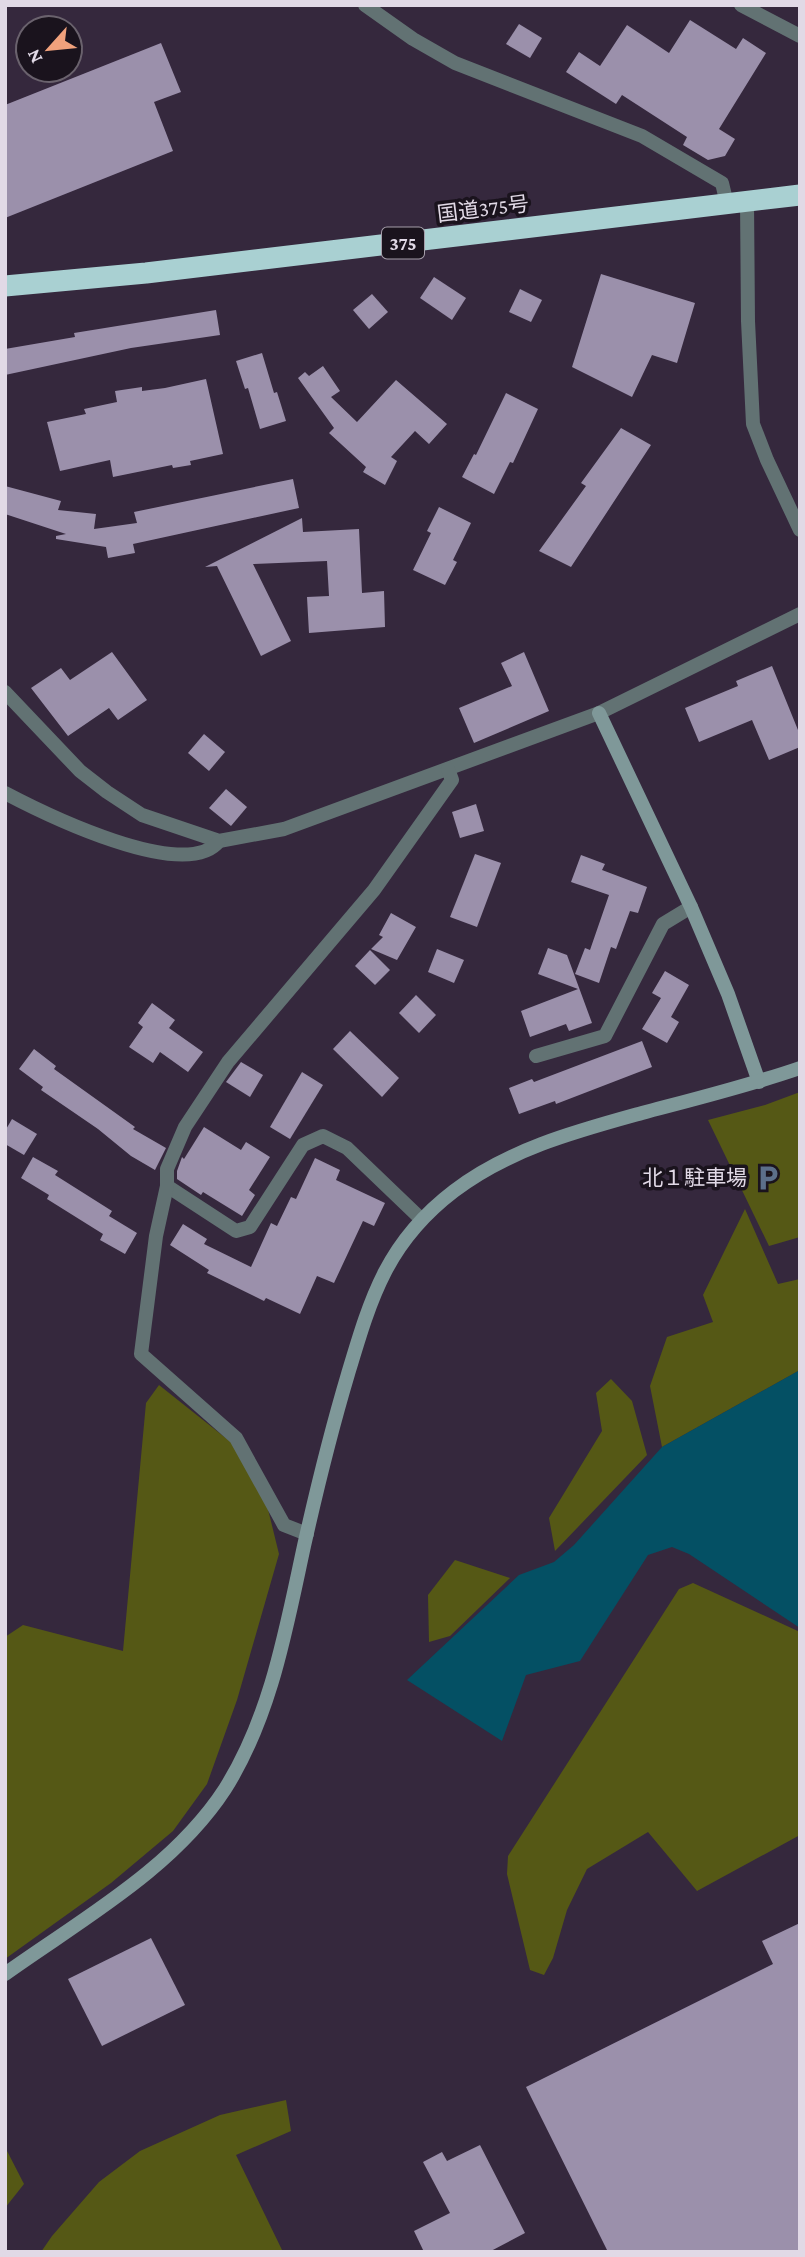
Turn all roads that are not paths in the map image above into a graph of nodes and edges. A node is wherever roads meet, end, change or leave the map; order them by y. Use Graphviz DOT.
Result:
graph roads {
  1 [pos="365,5"];
  2 [pos="741,5"];
  3 [pos="800,36"];
  4 [pos="800,195"];
  5 [pos="737,203"];
  6 [pos="5,286"];
  7 [pos="800,530"];
  8 [pos="800,614"];
  9 [pos="5,692"];
  10 [pos="599,713"];
  11 [pos="448,769"];
  12 [pos="5,793"];
  13 [pos="219,841"];
  14 [pos="691,907"];
  15 [pos="536,1056"];
  16 [pos="800,1068"];
  17 [pos="759,1082"];
  18 [pos="167,1186"];
  19 [pos="421,1219"];
  20 [pos="307,1534"];
  21 [pos="5,1974"];
  1 -- 5 [label="street"];
  2 -- 3 [label="street"];
  4 -- 5 [label="highway, 国道375号 / 375"];
  5 -- 6 [label="highway, 国道375号 / 375"];
  5 -- 7 [label="street"];
  8 -- 10 [label="street"];
  9 -- 13 [label="street"];
  10 -- 11 [label="street"];
  10 -- 14 [label="street"];
  11 -- 13 [label="street"];
  11 -- 18 [label="street"];
  12 -- 13 [label="street"];
  14 -- 15 [label="street"];
  14 -- 17 [label="street"];
  16 -- 17 [label="street"];
  17 -- 19 [label="street"];
  18 -- 19 [label="street"];
  18 -- 20 [label="street"];
  19 -- 20 [label="street"];
  20 -- 21 [label="street"];
}
